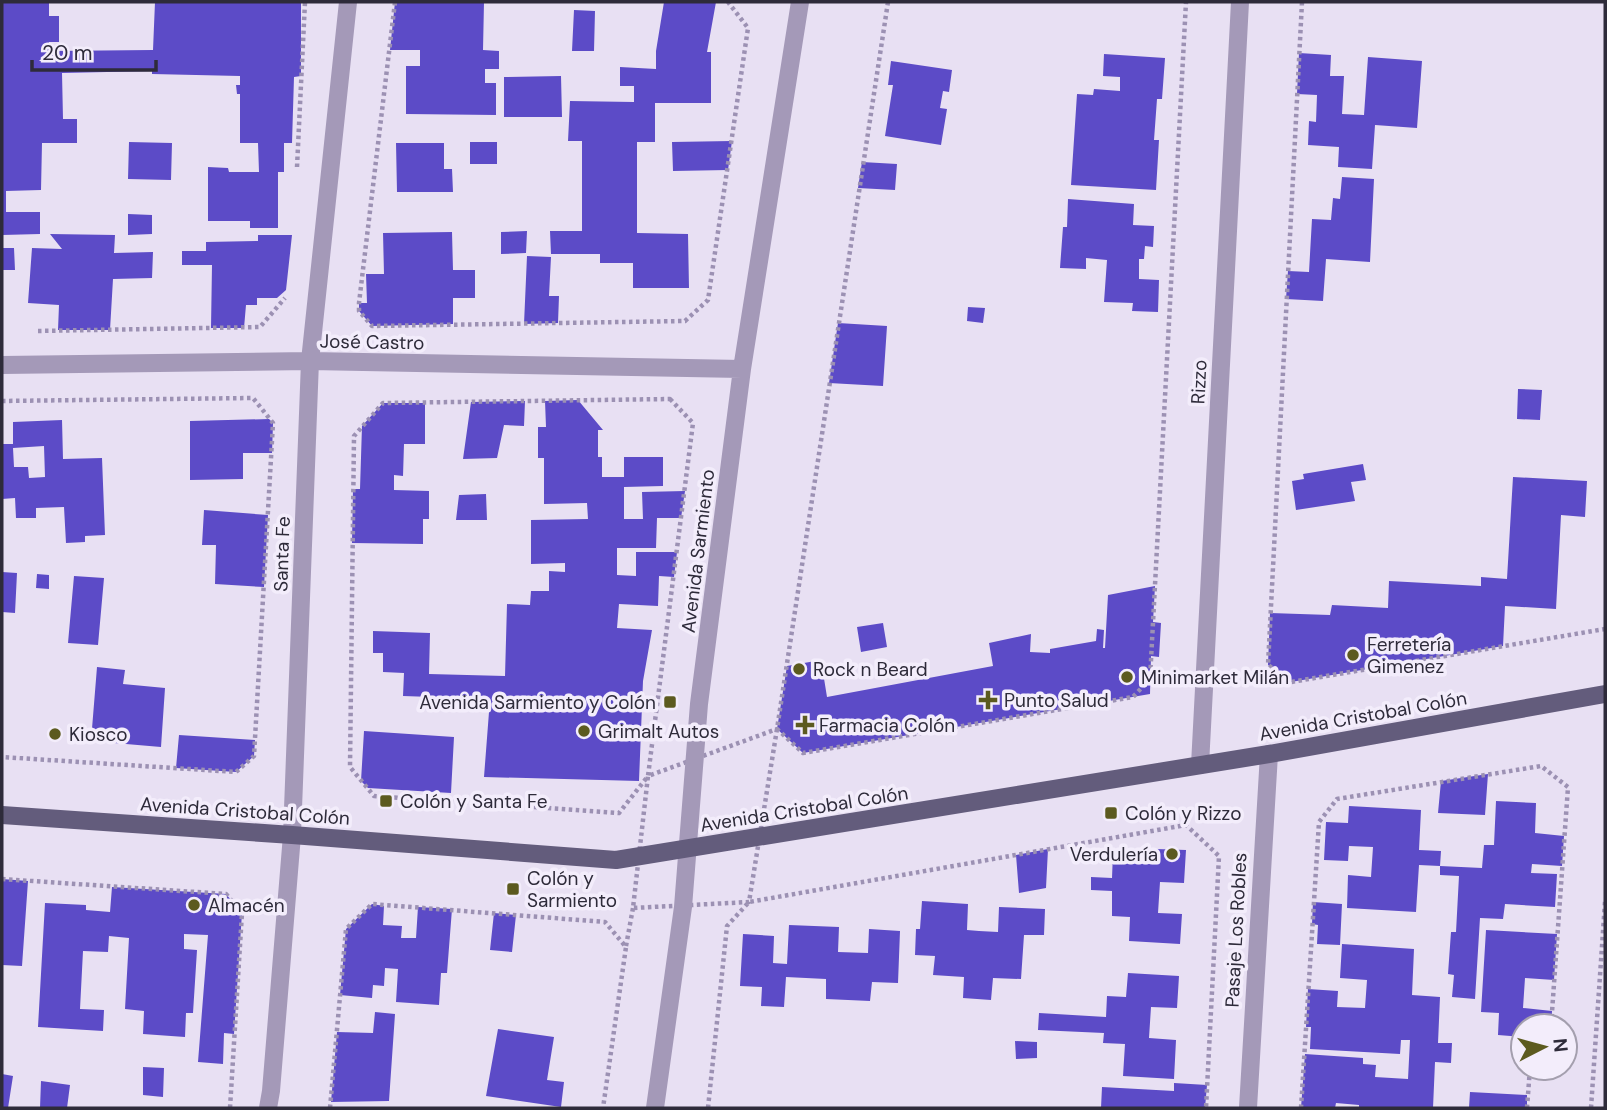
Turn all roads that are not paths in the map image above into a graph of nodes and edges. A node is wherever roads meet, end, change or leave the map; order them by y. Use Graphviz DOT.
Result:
graph roads {
  1 [pos="348,2"];
  2 [pos="800,2"];
  3 [pos="1240,2"];
  4 [pos="310,361"];
  5 [pos="2,365"];
  6 [pos="742,369"];
  7 [pos="1605,694"];
  8 [pos="1269,754"];
  9 [pos="1200,765"];
  10 [pos="2,815"];
  11 [pos="292,835"];
  12 [pos="687,850"];
  13 [pos="268,1108"];
  14 [pos="655,1108"];
  15 [pos="1248,1108"];
  1 -- 4 [label="street, Santa Fe"];
  2 -- 6 [label="street, Avenida Sarmiento"];
  3 -- 9 [label="street, Rizzo"];
  4 -- 5 [label="street, José Castro"];
  4 -- 6 [label="street, José Castro"];
  4 -- 11 [label="street, Santa Fe"];
  6 -- 12 [label="street, Avenida Sarmiento"];
  7 -- 8 [label="main road, Avenida Cristobal Colón"];
  8 -- 9 [label="main road, Avenida Cristobal Colón"];
  8 -- 15 [label="street, Pasaje Los Robles"];
  9 -- 12 [label="main road, Avenida Cristobal Colón"];
  10 -- 11 [label="main road, Avenida Cristobal Colón"];
  11 -- 12 [label="main road, Avenida Cristobal Colón"];
  11 -- 13 [label="street, Santa Fe"];
  12 -- 14 [label="street, Avenida Sarmiento"];
}
